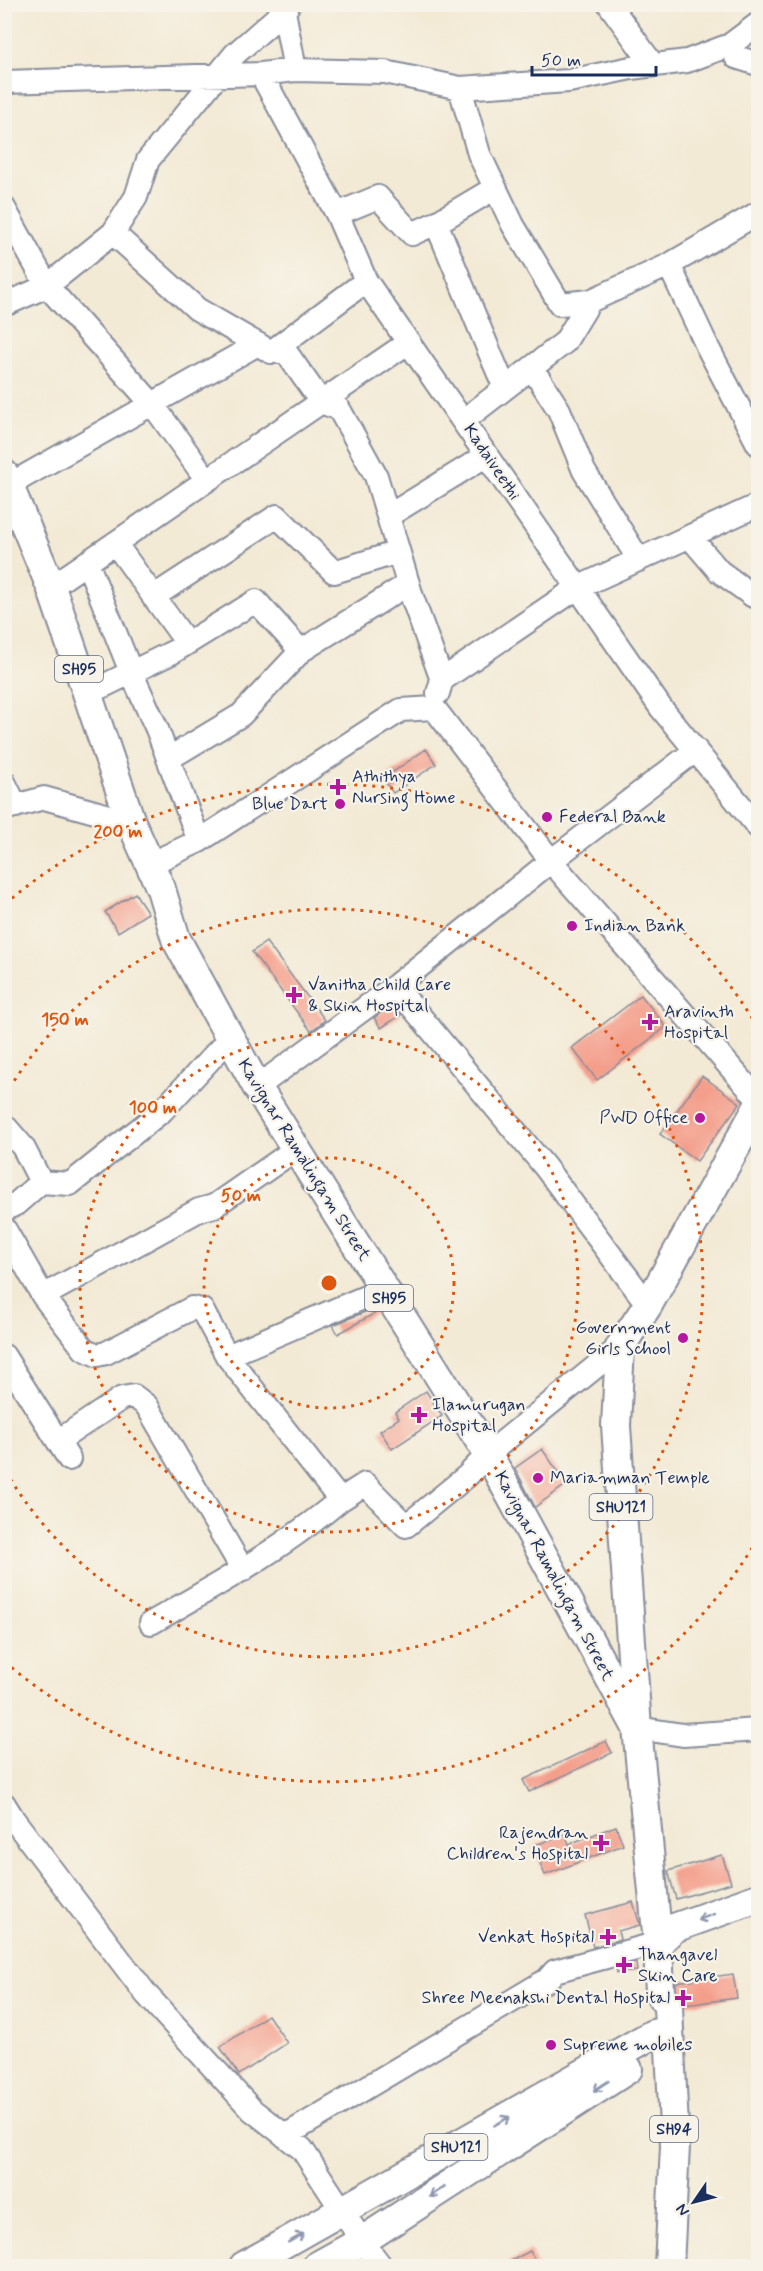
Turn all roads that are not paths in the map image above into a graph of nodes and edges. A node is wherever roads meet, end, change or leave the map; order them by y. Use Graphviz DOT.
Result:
graph roads {
  1 [pos="609,4"];
  2 [pos="286,8"];
  3 [pos="759,24"];
  4 [pos="736,57"];
  5 [pos="759,64"];
  6 [pos="653,65"];
  7 [pos="295,70"];
  8 [pos="261,74"];
  9 [pos="217,76"];
  10 [pos="4,82"];
  11 [pos="460,88"];
  12 [pos="495,188"];
  13 [pos="4,208"];
  14 [pos="759,213"];
  15 [pos="337,214"];
  16 [pos="436,223"];
  17 [pos="113,233"];
  18 [pos="669,265"];
  19 [pos="366,281"];
  20 [pos="47,286"];
  21 [pos="590,301"];
  22 [pos="4,305"];
  23 [pos="409,342"];
  24 [pos="265,348"];
  25 [pos="532,368"];
  26 [pos="505,388"];
  27 [pos="321,402"];
  28 [pos="153,405"];
  29 [pos="464,420"];
  30 [pos="759,444"];
  31 [pos="487,455"];
  32 [pos="7,480"];
  33 [pos="207,480"];
  34 [pos="759,505"];
  35 [pos="387,516"];
  36 [pos="690,537"];
  37 [pos="115,543"];
  38 [pos="398,552"];
  39 [pos="639,560"];
  40 [pos="87,562"];
  41 [pos="408,584"];
  42 [pos="51,587"];
  43 [pos="578,588"];
  44 [pos="759,596"];
  45 [pos="153,597"];
  46 [pos="187,643"];
  47 [pos="301,651"];
  48 [pos="131,672"];
  49 [pos="442,680"];
  50 [pos="87,694"];
  51 [pos="434,708"];
  52 [pos="696,750"];
  53 [pos="168,759"];
  54 [pos="4,782"];
  55 [pos="10,808"];
  56 [pos="131,822"];
  57 [pos="759,827"];
  58 [pos="199,841"];
  59 [pos="551,861"];
  60 [pos="150,864"];
  61 [pos="395,986"];
  62 [pos="229,1039"];
  63 [pos="257,1087"];
  64 [pos="759,1099"];
  65 [pos="759,1107"];
  66 [pos="4,1125"];
  67 [pos="296,1149"];
  68 [pos="41,1182"];
  69 [pos="4,1210"];
  70 [pos="4,1228"];
  71 [pos="384,1289"];
  72 [pos="43,1296"];
  73 [pos="648,1305"];
  74 [pos="620,1347"];
  75 [pos="4,1356"];
  76 [pos="226,1356"];
  77 [pos="488,1454"];
  78 [pos="340,1500"];
  79 [pos="243,1570"];
  80 [pos="151,1623"];
  81 [pos="637,1728"];
  82 [pos="759,1730"];
  83 [pos="4,1804"];
  84 [pos="759,1898"];
  85 [pos="658,1943"];
  86 [pos="662,2041"];
  87 [pos="285,2136"];
  88 [pos="343,2212"];
  89 [pos="664,2216"];
  90 [pos="362,2241"];
  91 [pos="244,2266"];
  92 [pos="317,2266"];
  93 [pos="381,2266"];
  94 [pos="650,2266"];
  95 [pos="669,2266"];
  1 -- 6 [label="street"];
  2 -- 7 [label="street"];
  2 -- 9 [label="street"];
  3 -- 6 [label="street"];
  4 -- 5 [label="street"];
  6 -- 11 [label="street"];
  7 -- 8 [label="street"];
  7 -- 11 [label="street"];
  8 -- 9 [label="street"];
  8 -- 15 [label="street, Kadaiveethi"];
  9 -- 10 [label="street"];
  9 -- 17 [label="street"];
  11 -- 12 [label="street"];
  12 -- 16 [label="street"];
  12 -- 21 [label="street"];
  13 -- 20 [label="street"];
  14 -- 18 [label="street"];
  15 -- 16 [label="street"];
  15 -- 19 [label="street, Kadaiveethi"];
  16 -- 26 [label="street"];
  17 -- 20 [label="street"];
  17 -- 24 [label="street"];
  18 -- 21 [label="street"];
  18 -- 30 [label="street"];
  19 -- 23 [label="street, Kadaiveethi"];
  19 -- 24 [label="street"];
  20 -- 22 [label="street"];
  20 -- 28 [label="street"];
  21 -- 25 [label="street"];
  23 -- 27 [label="street"];
  23 -- 29 [label="street, Kadaiveethi"];
  24 -- 27 [label="street"];
  24 -- 28 [label="street"];
  25 -- 26 [label="street"];
  25 -- 39 [label="street"];
  26 -- 29 [label="street"];
  27 -- 33 [label="street"];
  27 -- 35 [label="street"];
  28 -- 32 [label="street"];
  28 -- 33 [label="street"];
  29 -- 31 [label="street, Kadaiveethi"];
  31 -- 35 [label="street"];
  31 -- 43 [label="street, Kadaiveethi"];
  32 -- 42 [label="main road, SH95"];
  33 -- 37 [label="street"];
  34 -- 36 [label="street"];
  35 -- 38 [label="street"];
  36 -- 39 [label="street"];
  36 -- 44 [label="street"];
  37 -- 40 [label="street"];
  37 -- 45 [label="street"];
  38 -- 41 [label="street"];
  38 -- 45 [label="street"];
  39 -- 43 [label="street"];
  40 -- 42 [label="street"];
  40 -- 48 [label="street"];
  41 -- 47 [label="street"];
  41 -- 49 [label="street"];
  42 -- 50 [label="main road, SH95"];
  43 -- 49 [label="street"];
  43 -- 52 [label="street, Kadaiveethi"];
  45 -- 46 [label="street"];
  46 -- 47 [label="street"];
  46 -- 48 [label="street"];
  47 -- 53 [label="street"];
  48 -- 50 [label="street"];
  48 -- 53 [label="street"];
  49 -- 51 [label="street"];
  50 -- 56 [label="main road, SH95"];
  51 -- 58 [label="street"];
  51 -- 59 [label="street"];
  52 -- 57 [label="street, Kadaiveethi"];
  52 -- 59 [label="street"];
  53 -- 58 [label="street"];
  54 -- 55 [label="street"];
  55 -- 56 [label="street"];
  56 -- 60 [label="main road, SH95"];
  58 -- 60 [label="street"];
  59 -- 61 [label="street"];
  59 -- 64 [label="street"];
  60 -- 62 [label="main road, Kavignar Ramalingam Street / SH95"];
  61 -- 63 [label="street"];
  61 -- 73 [label="street"];
  62 -- 63 [label="main road, Kavignar Ramalingam Street / SH95"];
  62 -- 68 [label="street"];
  63 -- 67 [label="main road, Kavignar Ramalingam Street / SH95"];
  65 -- 73 [label="main road"];
  66 -- 68 [label="street"];
  67 -- 71 [label="main road, Kavignar Ramalingam Street / SH95"];
  67 -- 72 [label="street"];
  68 -- 69 [label="street"];
  70 -- 72 [label="street"];
  71 -- 76 [label="street"];
  71 -- 77 [label="main road, Kavignar Ramalingam Street / SH95"];
  72 -- 76 [label="street"];
  73 -- 74 [label="main road"];
  74 -- 77 [label="street"];
  74 -- 81 [label="main road, SHU121"];
  75 -- 79 [label="street"];
  76 -- 78 [label="street"];
  77 -- 78 [label="street"];
  77 -- 81 [label="main road, Kavignar Ramalingam Street / SH95"];
  78 -- 79 [label="street"];
  79 -- 80 [label="street"];
  81 -- 82 [label="street"];
  81 -- 85 [label="main road, SHU121"];
  83 -- 87 [label="street"];
  84 -- 85 [label="main road, one-way"];
  85 -- 86 [label="main road, SH94"];
  85 -- 87 [label="street"];
  88 -- 86 [label="main road, SHU121, one-way"];
  86 -- 89 [label="main road, SH94"];
  86 -- 90 [label="main road, SHU121, one-way"];
  87 -- 88 [label="street"];
  88 -- 90 [label="street"];
  91 -- 88 [label="main road, SHU121, one-way"];
  89 -- 94 [label="main road, SH94"];
  89 -- 95 [label="main road, SH94"];
  90 -- 92 [label="main road, SHU121"];
  90 -- 93 [label="street"];
}
